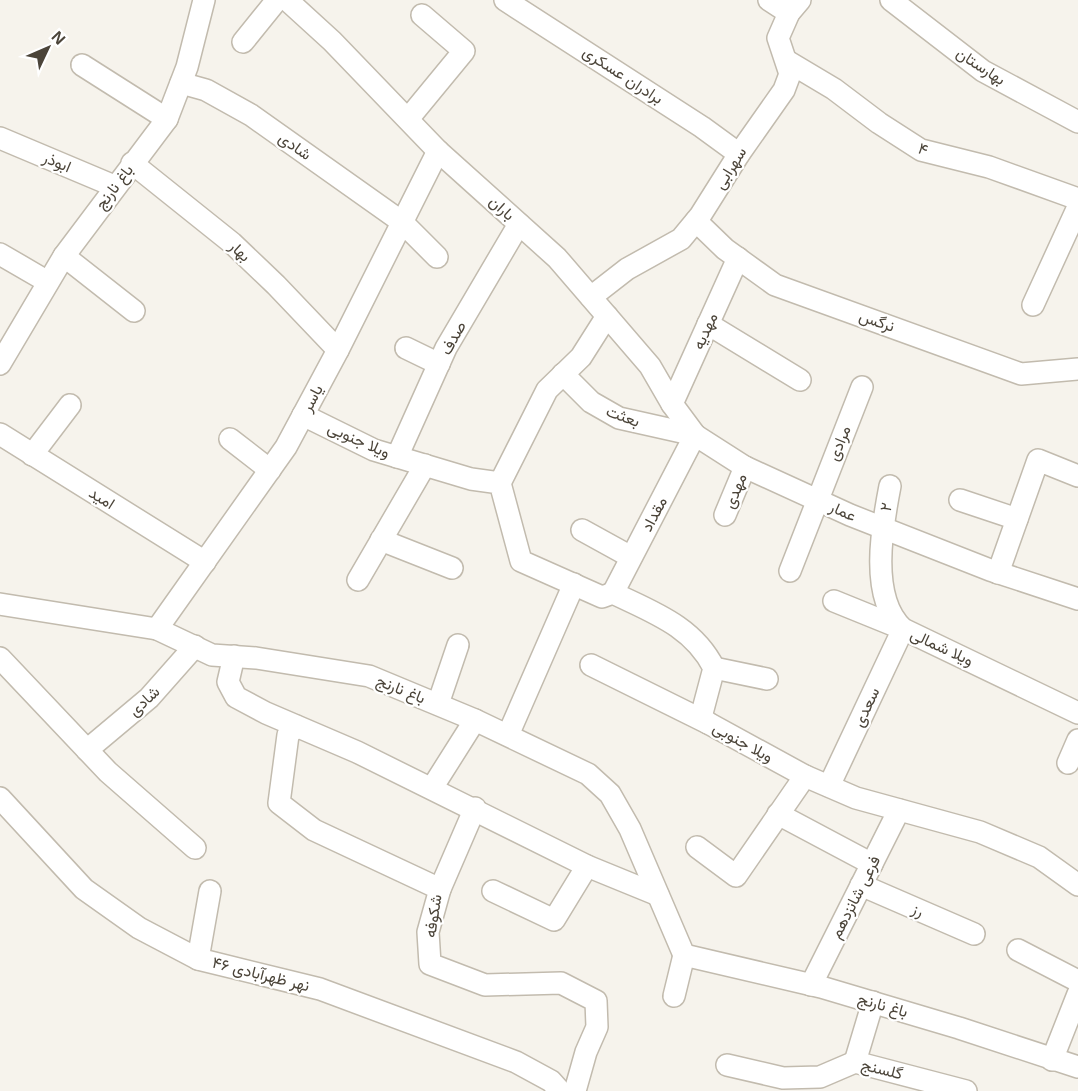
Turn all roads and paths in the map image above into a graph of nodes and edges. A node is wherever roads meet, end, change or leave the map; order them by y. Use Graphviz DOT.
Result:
graph roads {
  1 [pos="204,0"];
  2 [pos="277,0"];
  3 [pos="287,0"];
  4 [pos="505,0"];
  5 [pos="769,0"];
  6 [pos="891,0"];
  7 [pos="795,6"];
  8 [pos="422,15"];
  9 [pos="243,42"];
  10 [pos="787,61"];
  11 [pos="82,65"];
  12 [pos="181,83"];
  13 [pos="167,119"];
  14 [pos="408,119"];
  15 [pos="1078,122"];
  16 [pos="0,138"];
  17 [pos="438,151"];
  18 [pos="738,154"];
  19 [pos="132,163"];
  20 [pos="114,186"];
  21 [pos="1078,199"];
  22 [pos="1078,207"];
  23 [pos="696,221"];
  24 [pos="402,222"];
  25 [pos="519,224"];
  26 [pos="0,254"];
  27 [pos="64,256"];
  28 [pos="437,257"];
  29 [pos="738,258"];
  30 [pos="48,282"];
  31 [pos="591,297"];
  32 [pos="1033,305"];
  33 [pos="134,311"];
  34 [pos="607,316"];
  35 [pos="708,324"];
  36 [pos="406,348"];
  37 [pos="338,350"];
  38 [pos="0,364"];
  39 [pos="439,364"];
  40 [pos="1078,369"];
  41 [pos="563,374"];
  42 [pos="800,380"];
  43 [pos="862,387"];
  44 [pos="672,404"];
  45 [pos="70,405"];
  46 [pos="303,415"];
  47 [pos="0,434"];
  48 [pos="695,435"];
  49 [pos="230,439"];
  50 [pos="32,455"];
  51 [pos="398,457"];
  52 [pos="425,465"];
  53 [pos="745,467"];
  54 [pos="270,471"];
  55 [pos="1078,476"];
  56 [pos="500,483"];
  57 [pos="890,486"];
  58 [pos="816,499"];
  59 [pos="960,500"];
  60 [pos="725,515"];
  61 [pos="1017,519"];
  62 [pos="882,527"];
  63 [pos="582,530"];
  64 [pos="381,540"];
  65 [pos="631,557"];
  66 [pos="205,562"];
  67 [pos="452,568"];
  68 [pos="790,572"];
  69 [pos="998,573"];
  70 [pos="358,580"];
  71 [pos="574,584"];
  72 [pos="613,593"];
  73 [pos="1078,599"];
  74 [pos="834,601"];
  75 [pos="0,604"];
  76 [pos="157,629"];
  77 [pos="903,629"];
  78 [pos="458,645"];
  79 [pos="195,646"];
  80 [pos="234,656"];
  81 [pos="0,658"];
  82 [pos="591,664"];
  83 [pos="714,668"];
  84 [pos="766,679"];
  85 [pos="438,704"];
  86 [pos="1078,713"];
  87 [pos="475,720"];
  88 [pos="708,723"];
  89 [pos="296,726"];
  90 [pos="508,735"];
  91 [pos="1078,740"];
  92 [pos="87,750"];
  93 [pos="1068,763"];
  94 [pos="805,776"];
  95 [pos="829,786"];
  96 [pos="432,788"];
  97 [pos="0,798"];
  98 [pos="475,808"];
  99 [pos="899,810"];
  100 [pos="778,814"];
  101 [pos="195,848"];
  102 [pos="697,848"];
  103 [pos="872,864"];
  104 [pos="587,866"];
  105 [pos="861,885"];
  106 [pos="1078,885"];
  107 [pos="440,889"];
  108 [pos="210,891"];
  109 [pos="493,891"];
  110 [pos="658,895"];
  111 [pos="974,934"];
  112 [pos="1018,950"];
  113 [pos="684,955"];
  114 [pos="198,959"];
  115 [pos="1078,981"];
  116 [pos="810,985"];
  117 [pos="1078,994"];
  118 [pos="674,996"];
  119 [pos="873,1002"];
  120 [pos="1052,1060"];
  121 [pos="855,1062"];
  122 [pos="728,1065"];
  123 [pos="1078,1067"];
  124 [pos="560,1091"];
  125 [pos="575,1091"];
  126 [pos="966,1091"];
  1 -- 12 [label="street, باغ نارنج"];
  2 -- 9 [label="street"];
  3 -- 14 [label="street, باران"];
  4 -- 18 [label="street, برادران عسکری"];
  5 -- 7 [label="street"];
  6 -- 15 [label="street, بهارستان"];
  7 -- 10 [label="street, سهرابی"];
  8 -- 14 [label="street"];
  10 -- 18 [label="street, سهرابی"];
  10 -- 21 [label="street, ۴"];
  11 -- 13 [label="street"];
  12 -- 13 [label="street, باغ نارنج"];
  12 -- 24 [label="street, شادی"];
  13 -- 19 [label="street, باغ نارنج"];
  14 -- 17 [label="street, باران"];
  16 -- 20 [label="street, ابوذر"];
  17 -- 24 [label="street, یاسر"];
  17 -- 25 [label="street, باران"];
  18 -- 23 [label="street, سهرابی"];
  19 -- 20 [label="street, باغ نارنج"];
  19 -- 37 [label="street, بهار"];
  20 -- 27 [label="street, باغ نارنج"];
  22 -- 32 [label="street"];
  23 -- 29 [label="street, نرگس"];
  23 -- 31 [label="street, سهرابی"];
  24 -- 28 [label="street, شادی"];
  24 -- 37 [label="street, یاسر"];
  25 -- 31 [label="street, باران"];
  25 -- 39 [label="street, صدف"];
  26 -- 30 [label="street"];
  27 -- 30 [label="street, باغ نارنج"];
  27 -- 33 [label="street"];
  29 -- 35 [label="street, مهدیه"];
  29 -- 40 [label="street, نرگس"];
  30 -- 38 [label="street, باغ نارنج"];
  31 -- 34 [label="street, باران"];
  34 -- 41 [label="street"];
  34 -- 44 [label="street, باران"];
  35 -- 42 [label="street"];
  35 -- 44 [label="street, مهدیه"];
  36 -- 39 [label="street"];
  37 -- 46 [label="street, یاسر"];
  39 -- 51 [label="street, صدف"];
  41 -- 48 [label="street, بعثت"];
  41 -- 56 [label="street"];
  43 -- 58 [label="street, مرادی"];
  44 -- 48 [label="street, باران"];
  45 -- 50 [label="street"];
  46 -- 51 [label="street, ویلا جنوبی"];
  46 -- 54 [label="street, یاسر"];
  47 -- 50 [label="street, امید"];
  48 -- 53 [label="street, عمار"];
  48 -- 65 [label="street, مقداد"];
  49 -- 54 [label="street"];
  50 -- 66 [label="street, امید"];
  51 -- 52 [label="street, ویلا جنوبی"];
  52 -- 56 [label="street, ویلا جنوبی"];
  52 -- 64 [label="street"];
  53 -- 58 [label="street, عمار"];
  53 -- 60 [label="street, مهدی"];
  54 -- 66 [label="street, یاسر"];
  55 -- 61 [label="street"];
  56 -- 71 [label="street"];
  57 -- 62 [label="street, ۲"];
  58 -- 62 [label="street, عمار"];
  58 -- 68 [label="street, مرادی"];
  59 -- 61 [label="street"];
  61 -- 69 [label="street"];
  62 -- 69 [label="street, عمار"];
  62 -- 77 [label="street, ویلا شمالی"];
  63 -- 65 [label="street"];
  64 -- 67 [label="street"];
  64 -- 70 [label="street"];
  65 -- 72 [label="street, مقداد"];
  66 -- 76 [label="street, یاسر"];
  69 -- 73 [label="street, عمار"];
  71 -- 72 [label="street"];
  71 -- 90 [label="street"];
  72 -- 83 [label="street"];
  74 -- 77 [label="street"];
  75 -- 76 [label="street, باغ نارنج"];
  76 -- 79 [label="street, باغ نارنج"];
  77 -- 86 [label="street, ویلا شمالی"];
  77 -- 95 [label="street, سعدی"];
  78 -- 85 [label="street"];
  79 -- 80 [label="street, باغ نارنج"];
  79 -- 92 [label="street, شادی"];
  80 -- 85 [label="street, باغ نارنج"];
  80 -- 89 [label="street"];
  81 -- 92 [label="street"];
  82 -- 88 [label="street"];
  83 -- 84 [label="street"];
  83 -- 88 [label="street, ویلا جنوبی"];
  85 -- 87 [label="street, باغ نارنج"];
  87 -- 90 [label="street, باغ نارنج"];
  87 -- 96 [label="street"];
  88 -- 94 [label="street, ویلا جنوبی"];
  89 -- 96 [label="street"];
  89 -- 107 [label="street, شکوفه"];
  90 -- 110 [label="street, باغ نارنج"];
  91 -- 93 [label="street"];
  92 -- 101 [label="street"];
  94 -- 95 [label="street, ویلا جنوبی"];
  94 -- 100 [label="street"];
  95 -- 99 [label="street, ویلا جنوبی"];
  96 -- 98 [label="street"];
  97 -- 114 [label="street, نهر ظهرآبادی ۴۶"];
  98 -- 104 [label="street"];
  98 -- 107 [label="street"];
  99 -- 103 [label="street, فرعی شانزدهم"];
  99 -- 106 [label="street, ویلا جنوبی"];
  100 -- 102 [label="street"];
  100 -- 103 [label="street"];
  103 -- 105 [label="street, فرعی شانزدهم"];
  104 -- 109 [label="street"];
  104 -- 110 [label="street"];
  105 -- 111 [label="street, رز"];
  105 -- 116 [label="street, فرعی شانزدهم"];
  107 -- 125 [label="street, شکوفه"];
  108 -- 114 [label="street"];
  110 -- 113 [label="street, باغ نارنج"];
  112 -- 115 [label="street"];
  113 -- 116 [label="street, باغ نارنج"];
  113 -- 118 [label="street"];
  114 -- 124 [label="street, نهر ظهرآبادی ۴۶"];
  116 -- 119 [label="street, باغ نارنج"];
  117 -- 120 [label="street"];
  119 -- 120 [label="street, باغ نارنج"];
  119 -- 121 [label="street"];
  120 -- 123 [label="street, باغ نارنج"];
  121 -- 122 [label="street, گلسنج"];
  121 -- 126 [label="street, گلسنج"];
}
